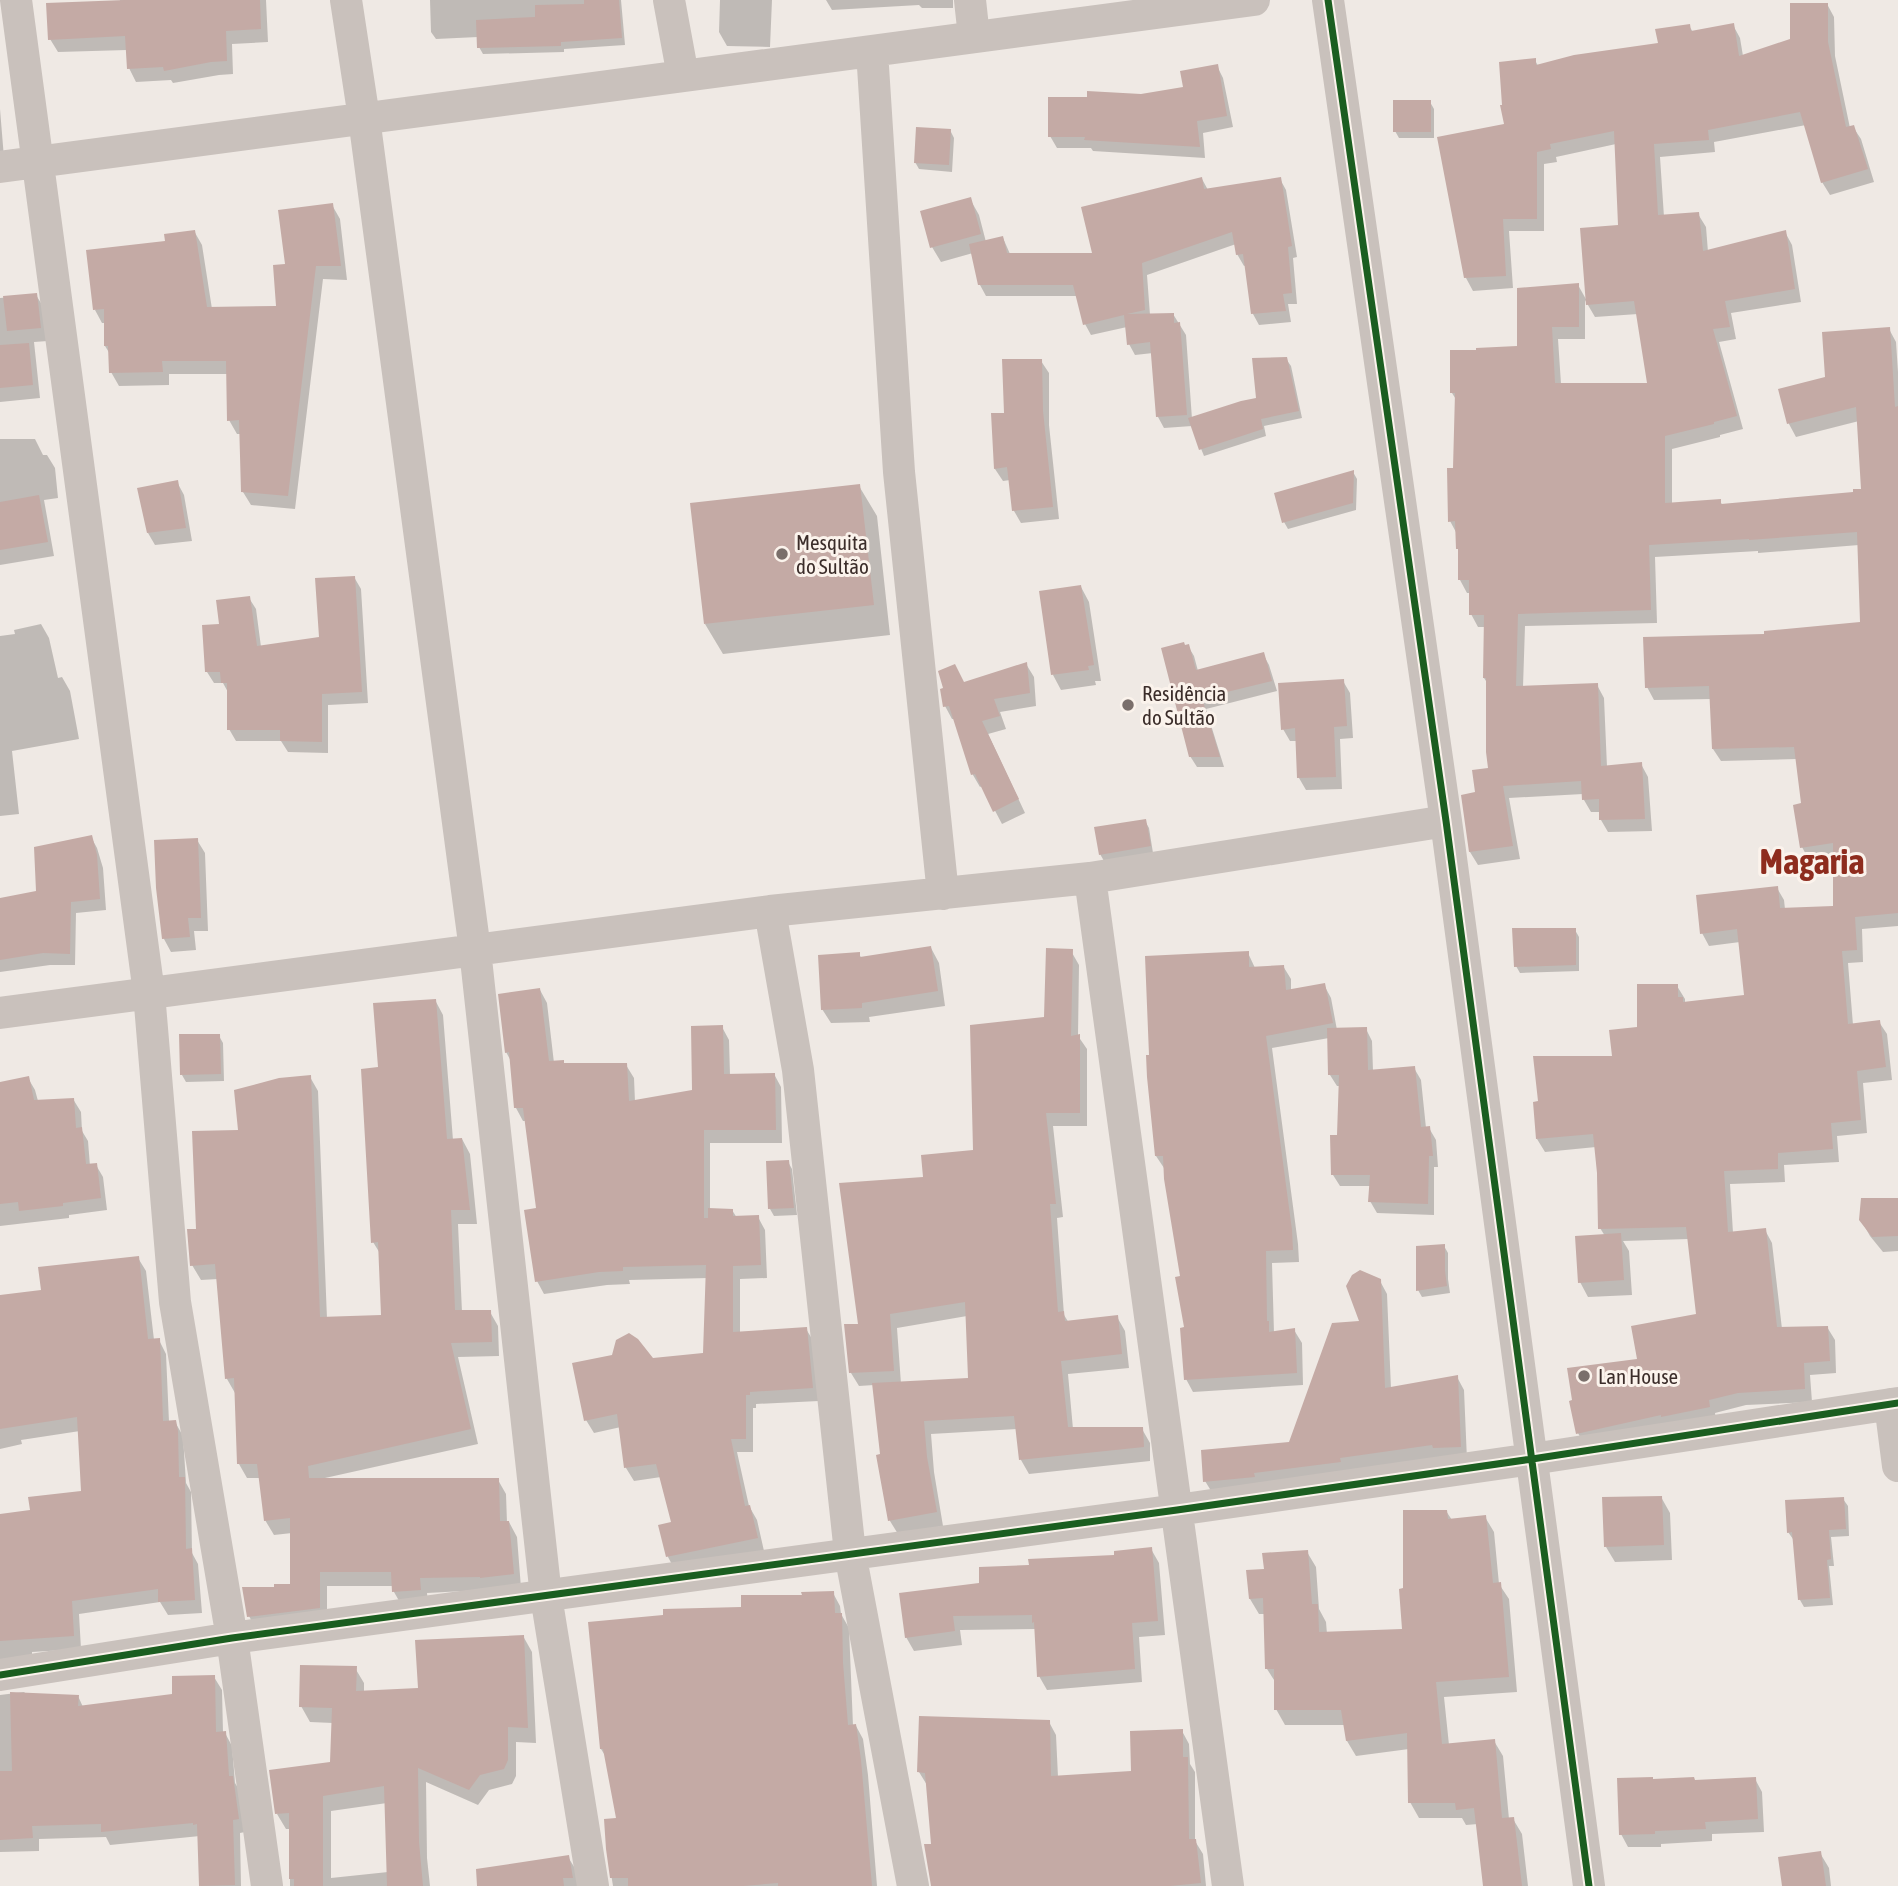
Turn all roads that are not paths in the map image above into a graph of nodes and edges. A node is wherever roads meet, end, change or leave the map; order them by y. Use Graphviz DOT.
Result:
graph roads {
  1 [pos="16,0"];
  2 [pos="346,0"];
  3 [pos="669,0"];
  4 [pos="970,0"];
  5 [pos="1254,0"];
  6 [pos="1328,0"];
  7 [pos="974,37"];
  8 [pos="872,51"];
  9 [pos="683,76"];
  10 [pos="364,118"];
  11 [pos="38,162"];
  12 [pos="0,167"];
  13 [pos="1446,821"];
  14 [pos="1090,878"];
  15 [pos="943,894"];
  16 [pos="770,911"];
  17 [pos="475,950"];
  18 [pos="149,993"];
  19 [pos="0,1013"];
  20 [pos="1894,1404"];
  21 [pos="1532,1459"];
  22 [pos="1898,1466"];
  23 [pos="1177,1510"];
  24 [pos="850,1553"];
  25 [pos="546,1596"];
  26 [pos="232,1638"];
  27 [pos="0,1675"];
  28 [pos="267,1886"];
  29 [pos="593,1886"];
  30 [pos="913,1886"];
  31 [pos="1228,1886"];
  32 [pos="1590,1886"];
  1 -- 11 [label="street"];
  2 -- 10 [label="street"];
  3 -- 9 [label="street"];
  4 -- 7 [label="street"];
  5 -- 7 [label="street"];
  6 -- 13 [label="street"];
  7 -- 8 [label="street"];
  8 -- 9 [label="street"];
  8 -- 15 [label="street"];
  9 -- 10 [label="street"];
  10 -- 11 [label="street"];
  10 -- 17 [label="street"];
  11 -- 12 [label="street"];
  11 -- 18 [label="street"];
  13 -- 14 [label="street"];
  13 -- 21 [label="street"];
  14 -- 15 [label="street"];
  14 -- 23 [label="street"];
  15 -- 16 [label="street"];
  16 -- 17 [label="street"];
  16 -- 24 [label="street"];
  17 -- 18 [label="street"];
  17 -- 25 [label="street"];
  18 -- 19 [label="street"];
  18 -- 26 [label="street"];
  20 -- 21 [label="street"];
  20 -- 22 [label="street"];
  21 -- 23 [label="street"];
  21 -- 32 [label="street"];
  23 -- 24 [label="street"];
  23 -- 31 [label="street"];
  24 -- 25 [label="street"];
  24 -- 30 [label="street"];
  25 -- 26 [label="street"];
  25 -- 29 [label="street"];
  26 -- 27 [label="street"];
  26 -- 28 [label="street"];
}
